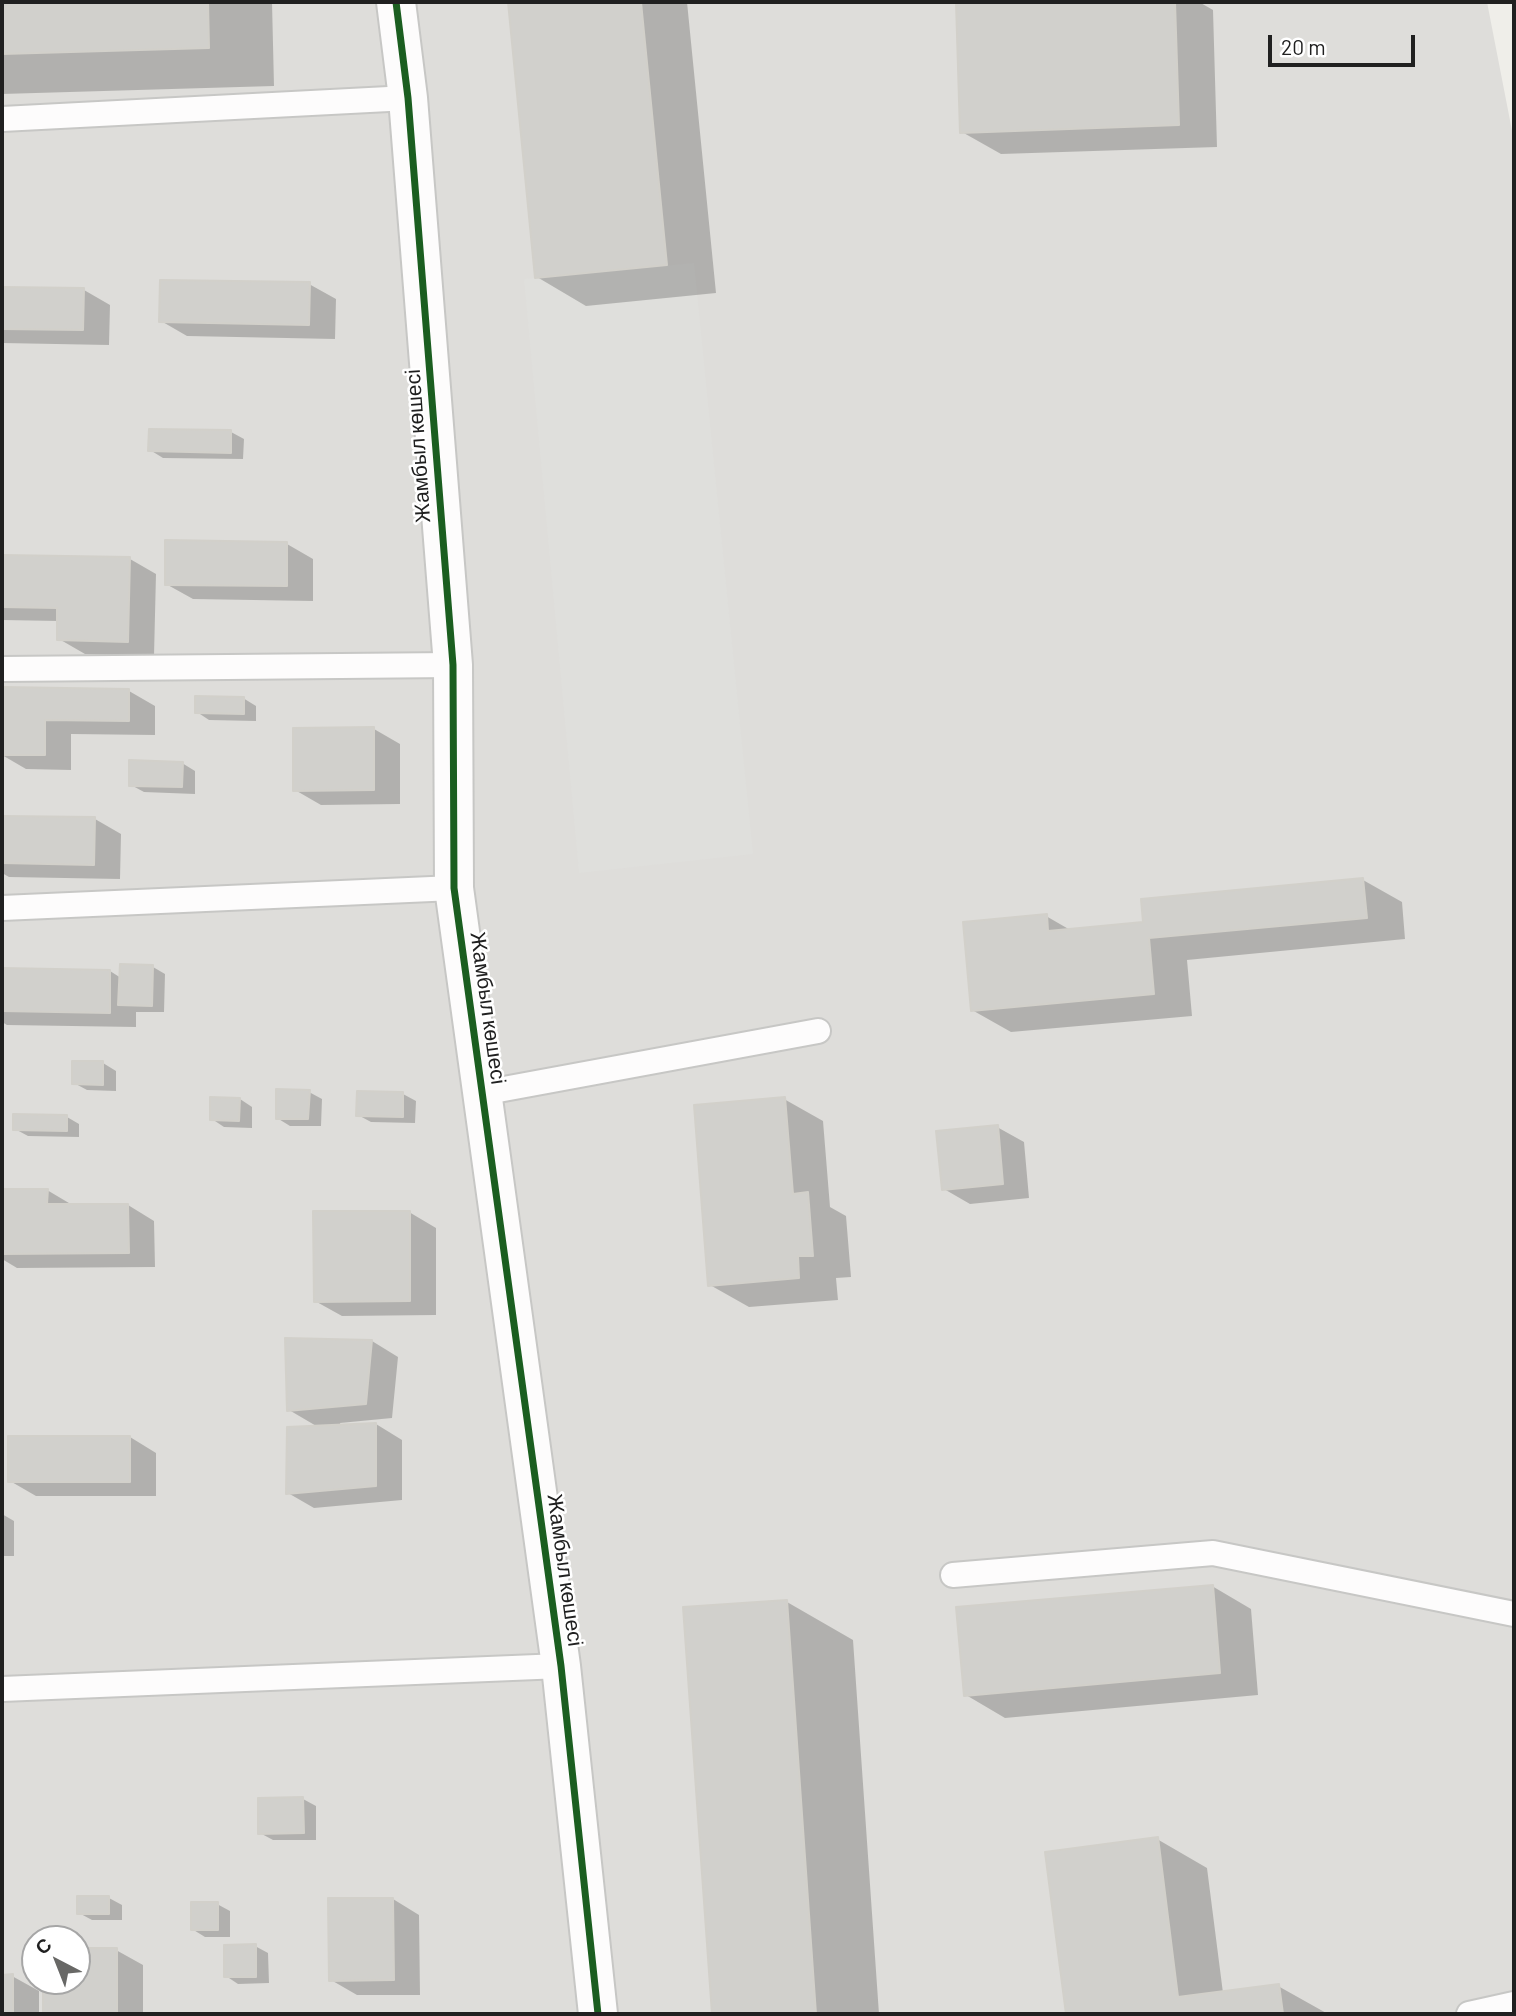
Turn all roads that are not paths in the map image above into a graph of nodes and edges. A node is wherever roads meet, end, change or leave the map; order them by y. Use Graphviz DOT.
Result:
graph roads {
  1 [pos="396,2"];
  2 [pos="408,98"];
  3 [pos="2,120"];
  4 [pos="453,665"];
  5 [pos="2,669"];
  6 [pos="454,888"];
  7 [pos="2,908"];
  8 [pos="818,1031"];
  9 [pos="482,1093"];
  10 [pos="953,1576"];
  11 [pos="1514,1614"];
  12 [pos="561,1666"];
  13 [pos="2,1689"];
  14 [pos="1514,2004"];
  15 [pos="598,2014"];
  16 [pos="1469,2014"];
  1 -- 2 [label="street, Жамбыл көшесі"];
  2 -- 3 [label="lane"];
  2 -- 4 [label="street, Жамбыл көшесі"];
  4 -- 5 [label="lane"];
  4 -- 6 [label="street, Жамбыл көшесі"];
  6 -- 7 [label="lane"];
  6 -- 9 [label="street, Жамбыл көшесі"];
  8 -- 9 [label="lane"];
  9 -- 12 [label="street, Жамбыл көшесі"];
  10 -- 11 [label="lane"];
  12 -- 13 [label="lane"];
  12 -- 15 [label="street, Жамбыл көшесі"];
  14 -- 16 [label="lane"];
}
